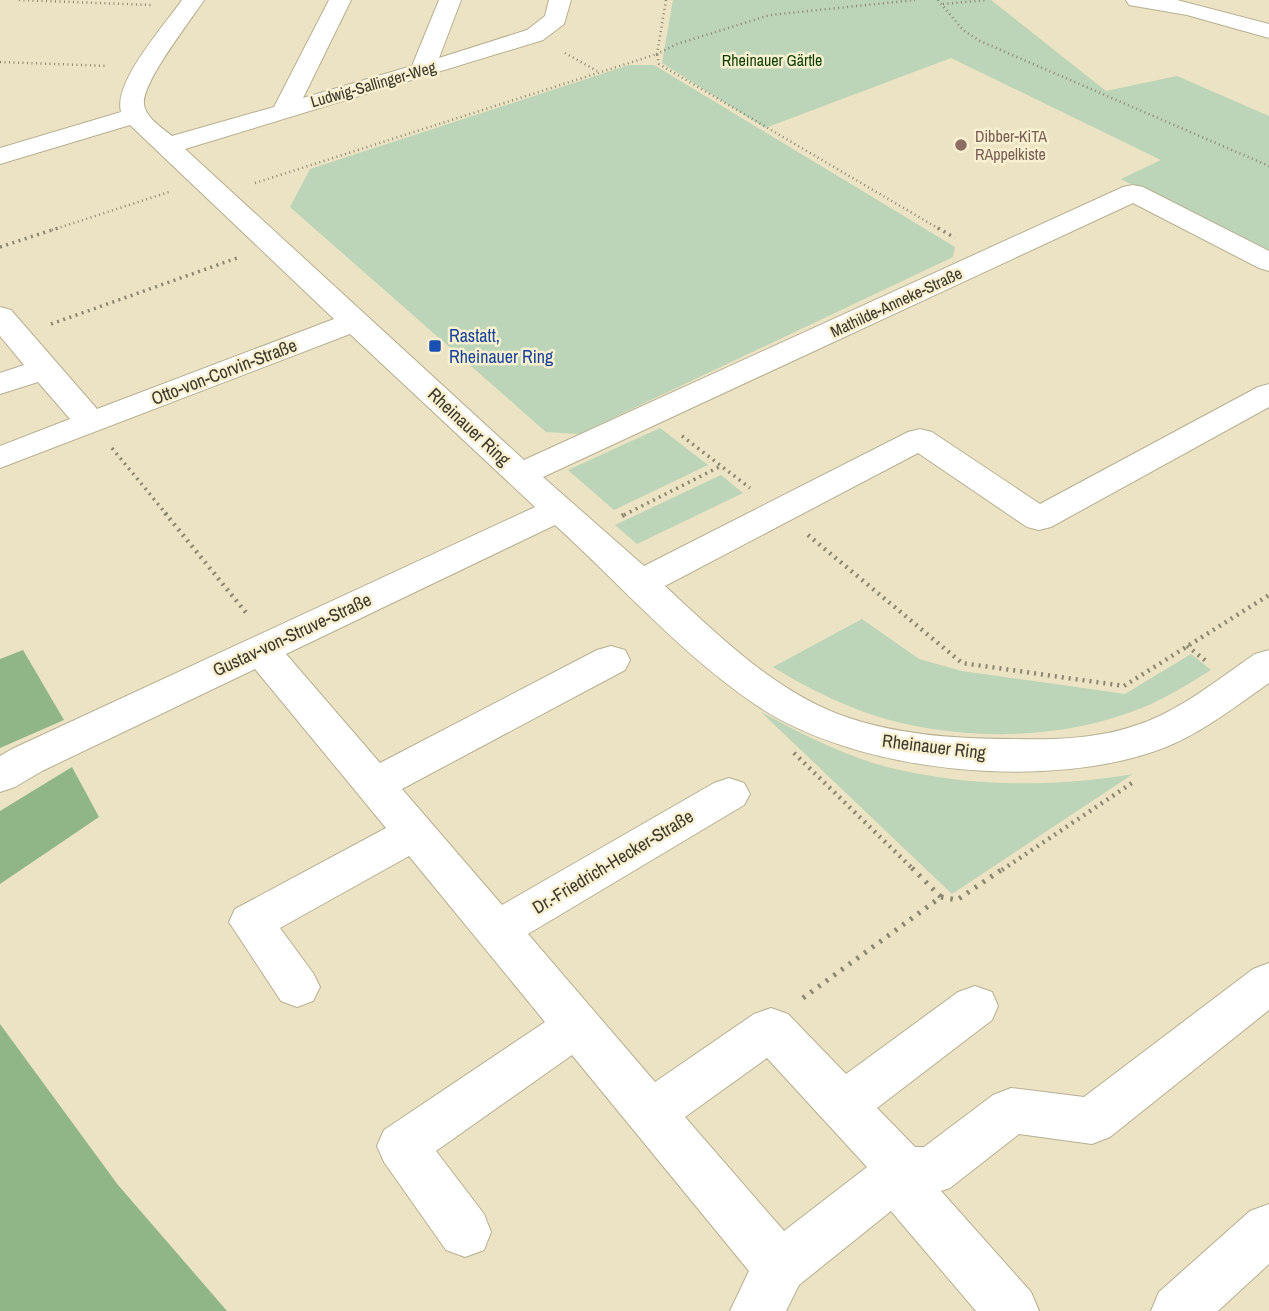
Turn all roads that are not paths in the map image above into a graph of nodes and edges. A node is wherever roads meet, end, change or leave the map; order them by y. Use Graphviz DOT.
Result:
graph roads {
  1 [pos="340,0"];
  2 [pos="450,0"];
  3 [pos="560,0"];
  4 [pos="1137,0"];
  5 [pos="191,3"];
  6 [pos="1269,31"];
  7 [pos="422,71"];
  8 [pos="285,110"];
  9 [pos="135,116"];
  10 [pos="167,146"];
  11 [pos="7,151"];
  12 [pos="1269,262"];
  13 [pos="357,321"];
  14 [pos="8,326"];
  15 [pos="44,369"];
  16 [pos="0,384"];
  17 [pos="1269,394"];
  18 [pos="91,423"];
  19 [pos="0,458"];
  20 [pos="519,475"];
  21 [pos="571,522"];
  22 [pos="640,583"];
  23 [pos="267,647"];
  24 [pos="611,660"];
  25 [pos="1262,679"];
  26 [pos="9,769"];
  27 [pos="375,784"];
  28 [pos="729,794"];
  29 [pos="415,832"];
  30 [pos="497,930"];
  31 [pos="1269,983"];
  32 [pos="297,987"];
  33 [pos="975,1006"];
  34 [pos="578,1026"];
  35 [pos="843,1105"];
  36 [pos="651,1113"];
  37 [pos="899,1174"];
  38 [pos="1269,1229"];
  39 [pos="465,1232"];
  40 [pos="768,1289"];
  41 [pos="1012,1311"];
  42 [pos="1178,1311"];
  1 -- 8 [label="street"];
  2 -- 7 [label="street"];
  3 -- 7 [label="street, Ludwig-Sallinger-Weg"];
  4 -- 6 [label="street"];
  5 -- 9 [label="street"];
  7 -- 8 [label="street, Ludwig-Sallinger-Weg"];
  8 -- 10 [label="street, Ludwig-Sallinger-Weg"];
  9 -- 10 [label="street, Rheinauer Ring"];
  9 -- 11 [label="street"];
  10 -- 13 [label="street, Rheinauer Ring"];
  12 -- 20 [label="street, Mathilde-Anneke-Straße"];
  13 -- 18 [label="street, Otto-von-Corvin-Straße"];
  13 -- 20 [label="street, Rheinauer Ring"];
  14 -- 15 [label="street"];
  15 -- 16 [label="street"];
  15 -- 18 [label="street"];
  17 -- 22 [label="street"];
  18 -- 19 [label="street, Otto-von-Corvin-Straße"];
  20 -- 21 [label="street, Rheinauer Ring"];
  21 -- 22 [label="street, Rheinauer Ring"];
  21 -- 23 [label="street, Gustav-von-Struve-Straße"];
  22 -- 25 [label="street, Rheinauer Ring"];
  23 -- 26 [label="street, Gustav-von-Struve-Straße"];
  23 -- 27 [label="street"];
  24 -- 27 [label="street"];
  27 -- 29 [label="street"];
  28 -- 30 [label="street, Dr.-Friedrich-Hecker-Straße"];
  29 -- 30 [label="street"];
  29 -- 32 [label="street"];
  30 -- 34 [label="street"];
  31 -- 37 [label="street"];
  33 -- 35 [label="street"];
  34 -- 36 [label="street"];
  34 -- 39 [label="street"];
  35 -- 36 [label="street"];
  35 -- 37 [label="street"];
  36 -- 40 [label="street"];
  37 -- 40 [label="street"];
  37 -- 41 [label="street"];
  38 -- 42 [label="street"];
}
